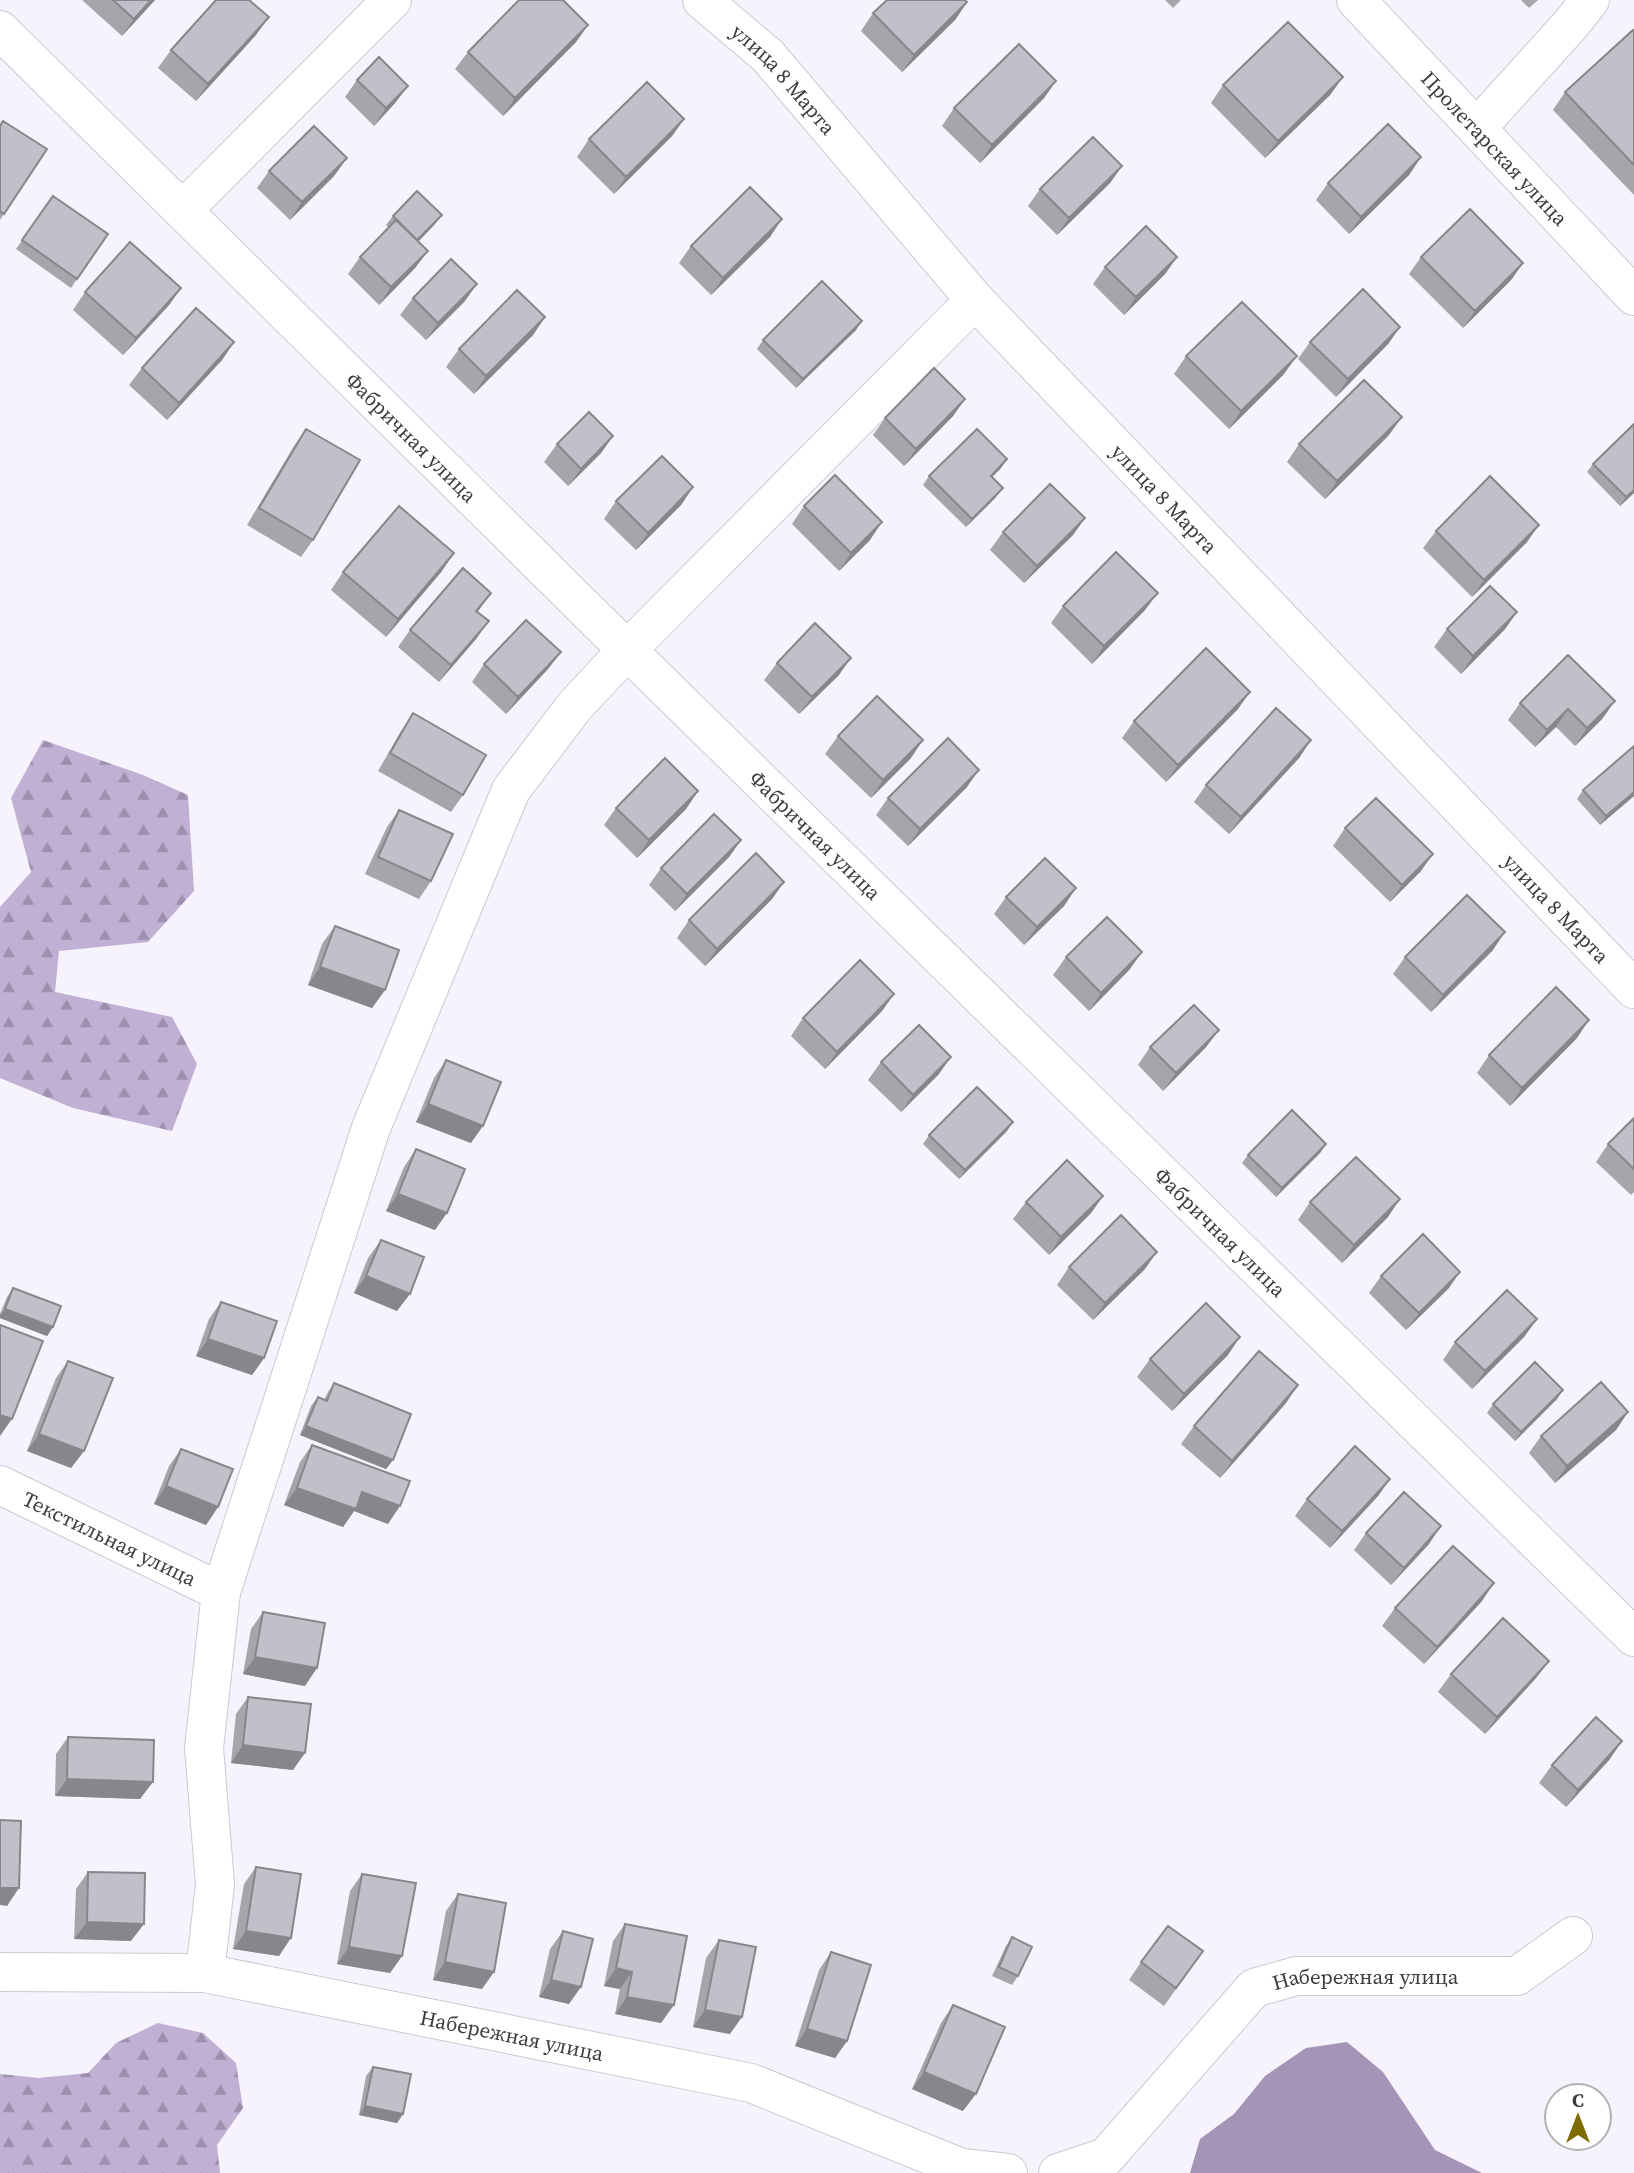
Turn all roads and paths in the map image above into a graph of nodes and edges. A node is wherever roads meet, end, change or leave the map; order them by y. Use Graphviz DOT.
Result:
graph roads {
  1 [pos="392,0"];
  2 [pos="702,0"];
  3 [pos="1356,0"];
  4 [pos="1590,0"];
  5 [pos="0,30"];
  6 [pos="1477,128"];
  7 [pos="183,210"];
  8 [pos="1634,296"];
  9 [pos="975,300"];
  10 [pos="627,650"];
  11 [pos="1634,989"];
  12 [pos="0,1485"];
  13 [pos="220,1592"];
  14 [pos="1634,1637"];
  15 [pos="1573,1936"];
  16 [pos="0,1972"];
  17 [pos="205,1973"];
  18 [pos="1008,2173"];
  19 [pos="1058,2173"];
  1 -- 7 [label="street"];
  2 -- 9 [label="street, улица 8 Марта"];
  3 -- 6 [label="street, Пролетарская улица"];
  4 -- 6 [label="street"];
  5 -- 7 [label="street, Фабричная улица"];
  6 -- 8 [label="street, Пролетарская улица"];
  7 -- 10 [label="street, Фабричная улица"];
  9 -- 10 [label="street"];
  9 -- 11 [label="street, улица 8 Марта"];
  10 -- 13 [label="street"];
  10 -- 14 [label="street, Фабричная улица"];
  12 -- 13 [label="street, Текстильная улица"];
  13 -- 17 [label="street"];
  15 -- 19 [label="street, Набережная улица"];
  16 -- 17 [label="street, Набережная улица"];
  17 -- 18 [label="street, Набережная улица"];
}
